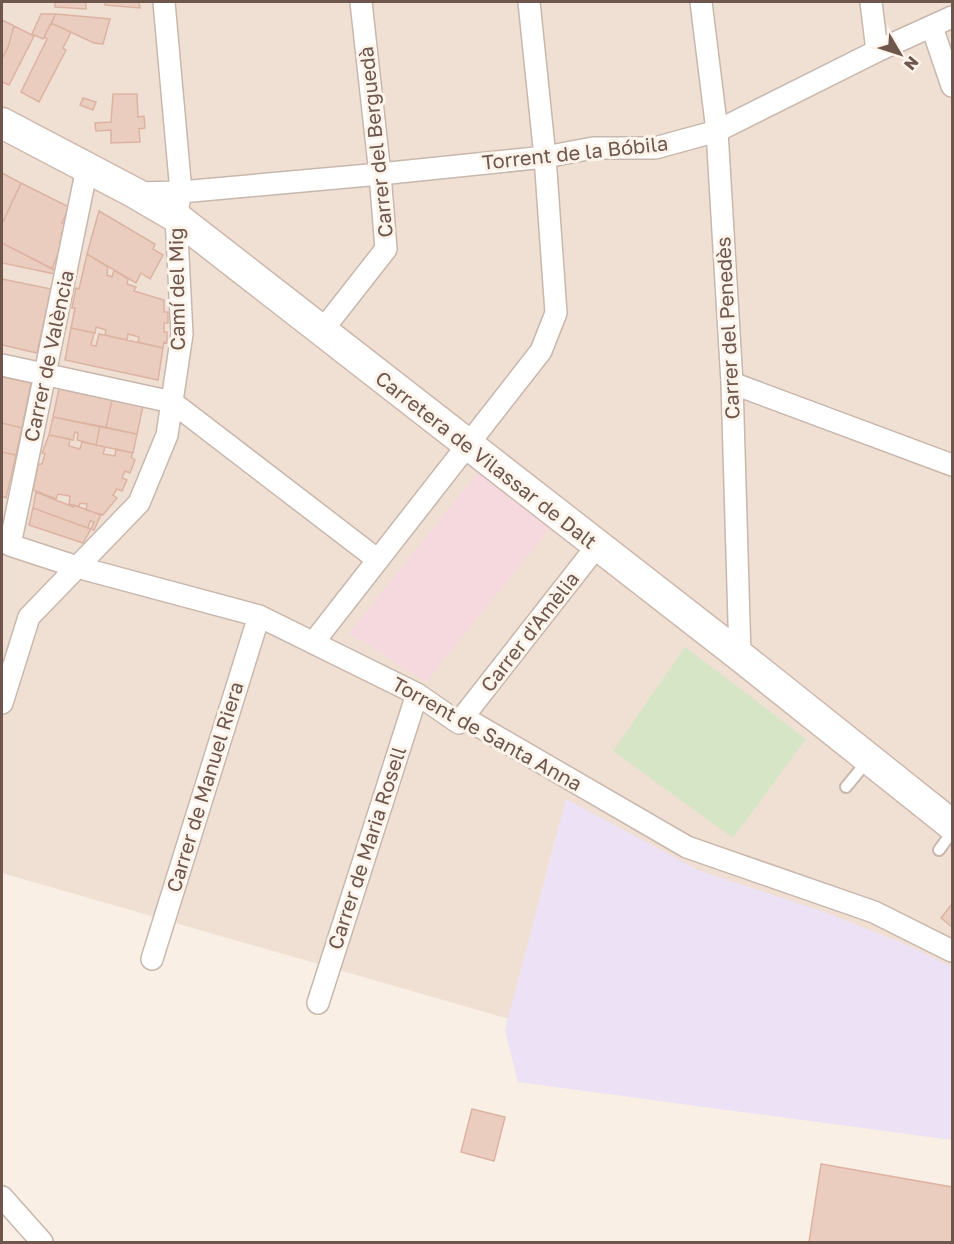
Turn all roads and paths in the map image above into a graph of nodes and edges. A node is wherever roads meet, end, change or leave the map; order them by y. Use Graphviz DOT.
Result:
graph roads {
  1 [pos="164,2"];
  2 [pos="362,2"];
  3 [pos="529,2"];
  4 [pos="701,2"];
  5 [pos="871,2"];
  6 [pos="952,17"];
  7 [pos="932,27"];
  8 [pos="877,51"];
  9 [pos="952,86"];
  10 [pos="2,123"];
  11 [pos="717,131"];
  12 [pos="545,157"];
  13 [pos="87,168"];
  14 [pos="380,174"];
  15 [pos="178,205"];
  16 [pos="321,332"];
  17 [pos="2,365"];
  18 [pos="45,375"];
  19 [pos="732,383"];
  20 [pos="172,402"];
  21 [pos="468,445"];
  22 [pos="952,465"];
  23 [pos="10,545"];
  24 [pos="597,546"];
  25 [pos="378,561"];
  26 [pos="77,567"];
  27 [pos="259,616"];
  28 [pos="314,643"];
  29 [pos="740,656"];
  30 [pos="417,694"];
  31 [pos="2,703"];
  32 [pos="463,717"];
  33 [pos="869,759"];
  34 [pos="846,787"];
  35 [pos="948,827"];
  36 [pos="952,951"];
  37 [pos="152,959"];
  38 [pos="318,1003"];
  39 [pos="2,1197"];
  40 [pos="42,1242"];
  1 -- 15 [label="street, Camí del Mig"];
  2 -- 14 [label="street, Carrer del Berguedà"];
  3 -- 12 [label="street"];
  4 -- 11 [label="street, Carrer del Penedès"];
  5 -- 8 [label="street"];
  6 -- 7 [label="street, Torrent de la Bóbila"];
  7 -- 8 [label="street, Torrent de la Bóbila"];
  7 -- 9 [label="street"];
  8 -- 11 [label="street, Torrent de la Bóbila"];
  10 -- 13 [label="street, Carretera de Vilassar de Dalt"];
  11 -- 12 [label="street, Torrent de la Bóbila"];
  11 -- 19 [label="street, Carrer del Penedès"];
  12 -- 14 [label="street, Torrent de la Bóbila"];
  12 -- 21 [label="street"];
  13 -- 15 [label="street, Carretera de Vilassar de Dalt"];
  13 -- 18 [label="street, Carrer de València"];
  14 -- 15 [label="street, Torrent de la Bóbila"];
  14 -- 16 [label="street, Carrer del Berguedà"];
  15 -- 16 [label="street, Carretera de Vilassar de Dalt"];
  15 -- 20 [label="street, Camí del Mig"];
  16 -- 21 [label="street, Carretera de Vilassar de Dalt"];
  17 -- 18 [label="street"];
  18 -- 20 [label="street"];
  18 -- 23 [label="street, Carrer de València"];
  19 -- 22 [label="street"];
  19 -- 29 [label="street, Carrer del Penedès"];
  20 -- 25 [label="street"];
  20 -- 26 [label="street, Camí del Mig"];
  21 -- 24 [label="street, Carretera de Vilassar de Dalt"];
  21 -- 25 [label="street"];
  23 -- 26 [label="street, Torrent de Santa Anna"];
  24 -- 29 [label="street, Carretera de Vilassar de Dalt"];
  24 -- 32 [label="street, Carrer d'Amèlia"];
  25 -- 28 [label="street"];
  26 -- 27 [label="street, Torrent de Santa Anna"];
  26 -- 31 [label="street, Camí del Mig"];
  27 -- 28 [label="street, Torrent de Santa Anna"];
  27 -- 37 [label="street, Carrer de Manuel Riera"];
  28 -- 30 [label="street, Torrent de Santa Anna"];
  29 -- 33 [label="street, Carretera de Vilassar de Dalt"];
  30 -- 32 [label="street, Torrent de Santa Anna"];
  30 -- 38 [label="street, Carrer de Maria Rosell"];
  32 -- 36 [label="street, Torrent de Santa Anna"];
  33 -- 34 [label="lane"];
  33 -- 35 [label="street, Carretera de Vilassar de Dalt"];
  39 -- 40 [label="street"];
}
